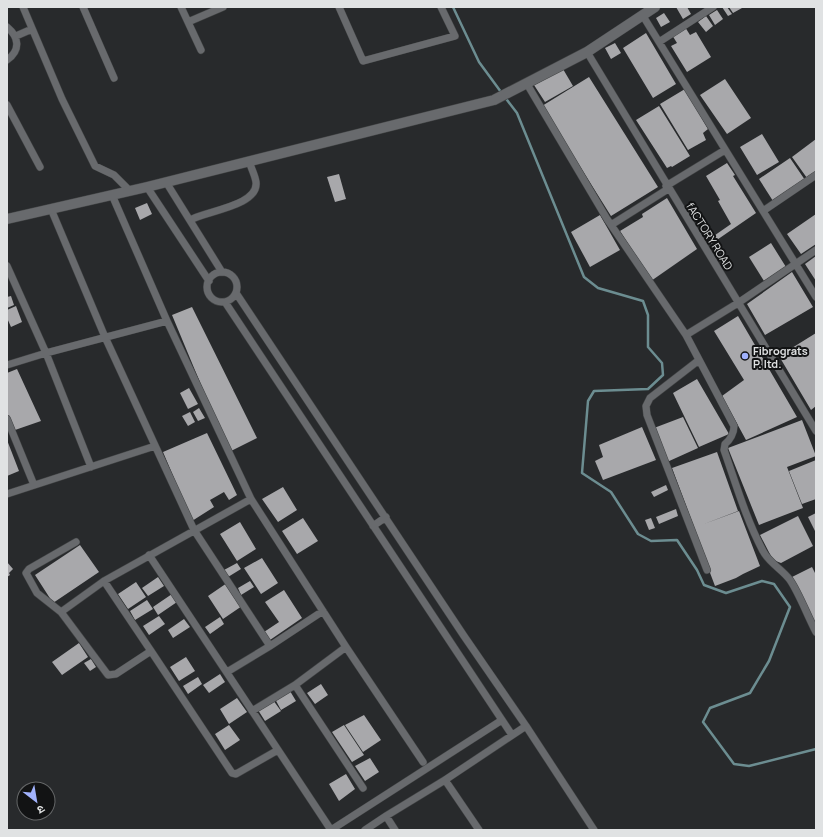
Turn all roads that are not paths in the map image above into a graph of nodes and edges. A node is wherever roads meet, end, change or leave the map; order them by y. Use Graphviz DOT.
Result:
graph roads {
  1 [pos="23,7"];
  2 [pos="83,7"];
  3 [pos="181,7"];
  4 [pos="223,7"];
  5 [pos="339,7"];
  6 [pos="441,7"];
  7 [pos="654,7"];
  8 [pos="712,7"];
  9 [pos="644,16"];
  10 [pos="188,22"];
  11 [pos="7,27"];
  12 [pos="32,29"];
  13 [pos="16,36"];
  14 [pos="659,42"];
  15 [pos="201,50"];
  16 [pos="587,52"];
  17 [pos="7,60"];
  18 [pos="114,78"];
  19 [pos="527,84"];
  20 [pos="7,105"];
  21 [pos="725,150"];
  22 [pos="249,161"];
  23 [pos="40,167"];
  24 [pos="816,175"];
  25 [pos="166,182"];
  26 [pos="147,187"];
  27 [pos="667,187"];
  28 [pos="130,191"];
  29 [pos="112,195"];
  30 [pos="51,209"];
  31 [pos="763,211"];
  32 [pos="7,219"];
  33 [pos="190,220"];
  34 [pos="611,225"];
  35 [pos="816,250"];
  36 [pos="796,263"];
  37 [pos="7,266"];
  38 [pos="222,272"];
  39 [pos="209,280"];
  40 [pos="236,293"];
  41 [pos="816,297"];
  42 [pos="225,302"];
  43 [pos="738,303"];
  44 [pos="167,321"];
  45 [pos="686,335"];
  46 [pos="105,337"];
  47 [pos="46,353"];
  48 [pos="699,360"];
  49 [pos="7,365"];
  50 [pos="7,419"];
  51 [pos="816,431"];
  52 [pos="155,446"];
  53 [pos="91,467"];
  54 [pos="34,485"];
  55 [pos="7,494"];
  56 [pos="251,499"];
  57 [pos="386,517"];
  58 [pos="373,526"];
  59 [pos="194,530"];
  60 [pos="76,542"];
  61 [pos="149,554"];
  62 [pos="707,570"];
  63 [pos="104,581"];
  64 [pos="323,611"];
  65 [pos="61,612"];
  66 [pos="816,632"];
  67 [pos="270,646"];
  68 [pos="346,647"];
  69 [pos="151,651"];
  70 [pos="227,672"];
  71 [pos="295,685"];
  72 [pos="252,711"];
  73 [pos="502,720"];
  74 [pos="526,726"];
  75 [pos="512,735"];
  76 [pos="278,750"];
  77 [pos="423,762"];
  78 [pos="445,780"];
  79 [pos="363,788"];
  80 [pos="386,816"];
  81 [pos="331,830"];
  82 [pos="365,830"];
  83 [pos="395,830"];
  84 [pos="479,830"];
  85 [pos="594,830"];
  1 -- 12 [label="street"];
  2 -- 18 [label="street"];
  3 -- 10 [label="street"];
  4 -- 10 [label="street"];
  5 -- 6 [label="street"];
  7 -- 9 [label="street"];
  8 -- 14 [label="street"];
  9 -- 14 [label="street"];
  9 -- 16 [label="street"];
  10 -- 15 [label="street"];
  11 -- 13 [label="street"];
  12 -- 13 [label="street"];
  12 -- 28 [label="street"];
  13 -- 17 [label="street"];
  14 -- 21 [label="street"];
  16 -- 19 [label="street"];
  16 -- 27 [label="street, fACTORY ROAD"];
  19 -- 22 [label="street"];
  19 -- 34 [label="street"];
  20 -- 23 [label="street"];
  21 -- 27 [label="street"];
  21 -- 31 [label="street"];
  22 -- 25 [label="street"];
  22 -- 33 [label="street"];
  24 -- 31 [label="street"];
  25 -- 26 [label="street"];
  25 -- 33 [label="street"];
  26 -- 28 [label="street"];
  26 -- 39 [label="street"];
  27 -- 34 [label="street"];
  27 -- 43 [label="street, fACTORY ROAD"];
  28 -- 29 [label="street"];
  29 -- 30 [label="street"];
  29 -- 44 [label="street"];
  30 -- 32 [label="street"];
  30 -- 46 [label="street"];
  31 -- 36 [label="street"];
  33 -- 38 [label="street"];
  34 -- 45 [label="street"];
  35 -- 36 [label="street"];
  36 -- 41 [label="street"];
  36 -- 43 [label="street"];
  37 -- 47 [label="street"];
  38 -- 39 [label="street"];
  38 -- 40 [label="street"];
  39 -- 42 [label="street"];
  40 -- 42 [label="street"];
  40 -- 57 [label="street"];
  42 -- 58 [label="street"];
  43 -- 45 [label="street"];
  43 -- 51 [label="street, fACTORY ROAD"];
  44 -- 46 [label="street"];
  44 -- 56 [label="street"];
  45 -- 48 [label="street"];
  46 -- 47 [label="street"];
  46 -- 52 [label="street"];
  47 -- 49 [label="street"];
  47 -- 53 [label="street"];
  48 -- 62 [label="street"];
  48 -- 66 [label="street"];
  50 -- 54 [label="street"];
  52 -- 53 [label="street"];
  52 -- 59 [label="street"];
  53 -- 54 [label="street"];
  54 -- 55 [label="street"];
  56 -- 59 [label="street"];
  56 -- 64 [label="street"];
  57 -- 58 [label="street"];
  57 -- 74 [label="street"];
  58 -- 73 [label="street"];
  59 -- 61 [label="street"];
  59 -- 67 [label="street"];
  60 -- 65 [label="street"];
  61 -- 63 [label="street"];
  61 -- 70 [label="street"];
  63 -- 65 [label="street"];
  63 -- 69 [label="street"];
  64 -- 67 [label="street"];
  64 -- 68 [label="street"];
  65 -- 69 [label="street"];
  67 -- 70 [label="street"];
  68 -- 71 [label="street"];
  68 -- 77 [label="street"];
  69 -- 76 [label="street"];
  70 -- 72 [label="street"];
  71 -- 72 [label="street"];
  71 -- 79 [label="street"];
  72 -- 76 [label="street"];
  73 -- 75 [label="street"];
  73 -- 81 [label="street"];
  74 -- 75 [label="street"];
  74 -- 85 [label="street"];
  75 -- 78 [label="street"];
  76 -- 81 [label="street"];
  78 -- 80 [label="street"];
  78 -- 84 [label="street"];
  80 -- 82 [label="street"];
  80 -- 83 [label="street"];
}
